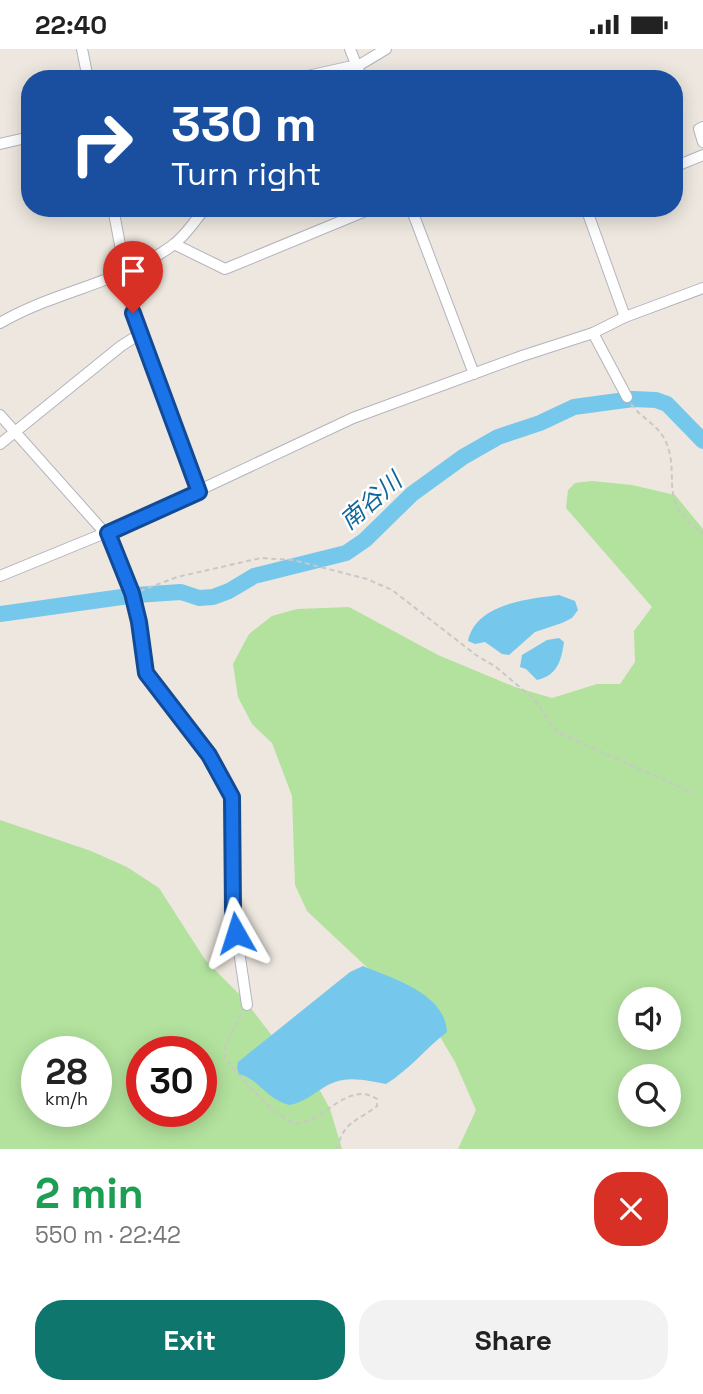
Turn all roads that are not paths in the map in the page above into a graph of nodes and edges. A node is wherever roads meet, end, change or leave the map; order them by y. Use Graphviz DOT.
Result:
graph roads {
  1 [pos="82,49"];
  2 [pos="350,49"];
  3 [pos="386,49"];
  4 [pos="357,65"];
  5 [pos="86,70"];
  6 [pos="334,70"];
  7 [pos="350,70"];
  8 [pos="359,70"];
  9 [pos="703,127"];
  10 [pos="21,139"];
  11 [pos="703,142"];
  12 [pos="0,144"];
  13 [pos="703,155"];
  14 [pos="683,163"];
  15 [pos="114,217"];
  16 [pos="197,217"];
  17 [pos="351,217"];
  18 [pos="414,217"];
  19 [pos="589,217"];
  20 [pos="174,244"];
  21 [pos="122,272"];
  22 [pos="703,288"];
  23 [pos="625,317"];
  24 [pos="0,323"];
  25 [pos="593,333"];
  26 [pos="140,334"];
  27 [pos="474,374"];
  28 [pos="629,401"];
  29 [pos="0,415"];
  30 [pos="15,433"];
  31 [pos="0,445"];
  32 [pos="199,492"];
  33 [pos="0,576"];
  34 [pos="247,1005"];
  1 -- 5 [label="street"];
  2 -- 4 [label="street"];
  3 -- 4 [label="street"];
  4 -- 6 [label="street"];
  4 -- 7 [label="street"];
  4 -- 8 [label="street"];
  9 -- 11 [label="street"];
  10 -- 12 [label="street"];
  13 -- 14 [label="street"];
  15 -- 21 [label="street"];
  16 -- 20 [label="street"];
  17 -- 20 [label="street"];
  18 -- 27 [label="street"];
  19 -- 23 [label="street"];
  20 -- 21 [label="street"];
  21 -- 24 [label="street"];
  21 -- 26 [label="street"];
  22 -- 23 [label="street"];
  23 -- 25 [label="street"];
  25 -- 27 [label="street"];
  25 -- 28 [label="street"];
  26 -- 30 [label="street"];
  26 -- 32 [label="street"];
  27 -- 32 [label="street"];
  29 -- 30 [label="street"];
  30 -- 31 [label="street"];
  30 -- 33 [label="street"];
  32 -- 34 [label="street"];
}
